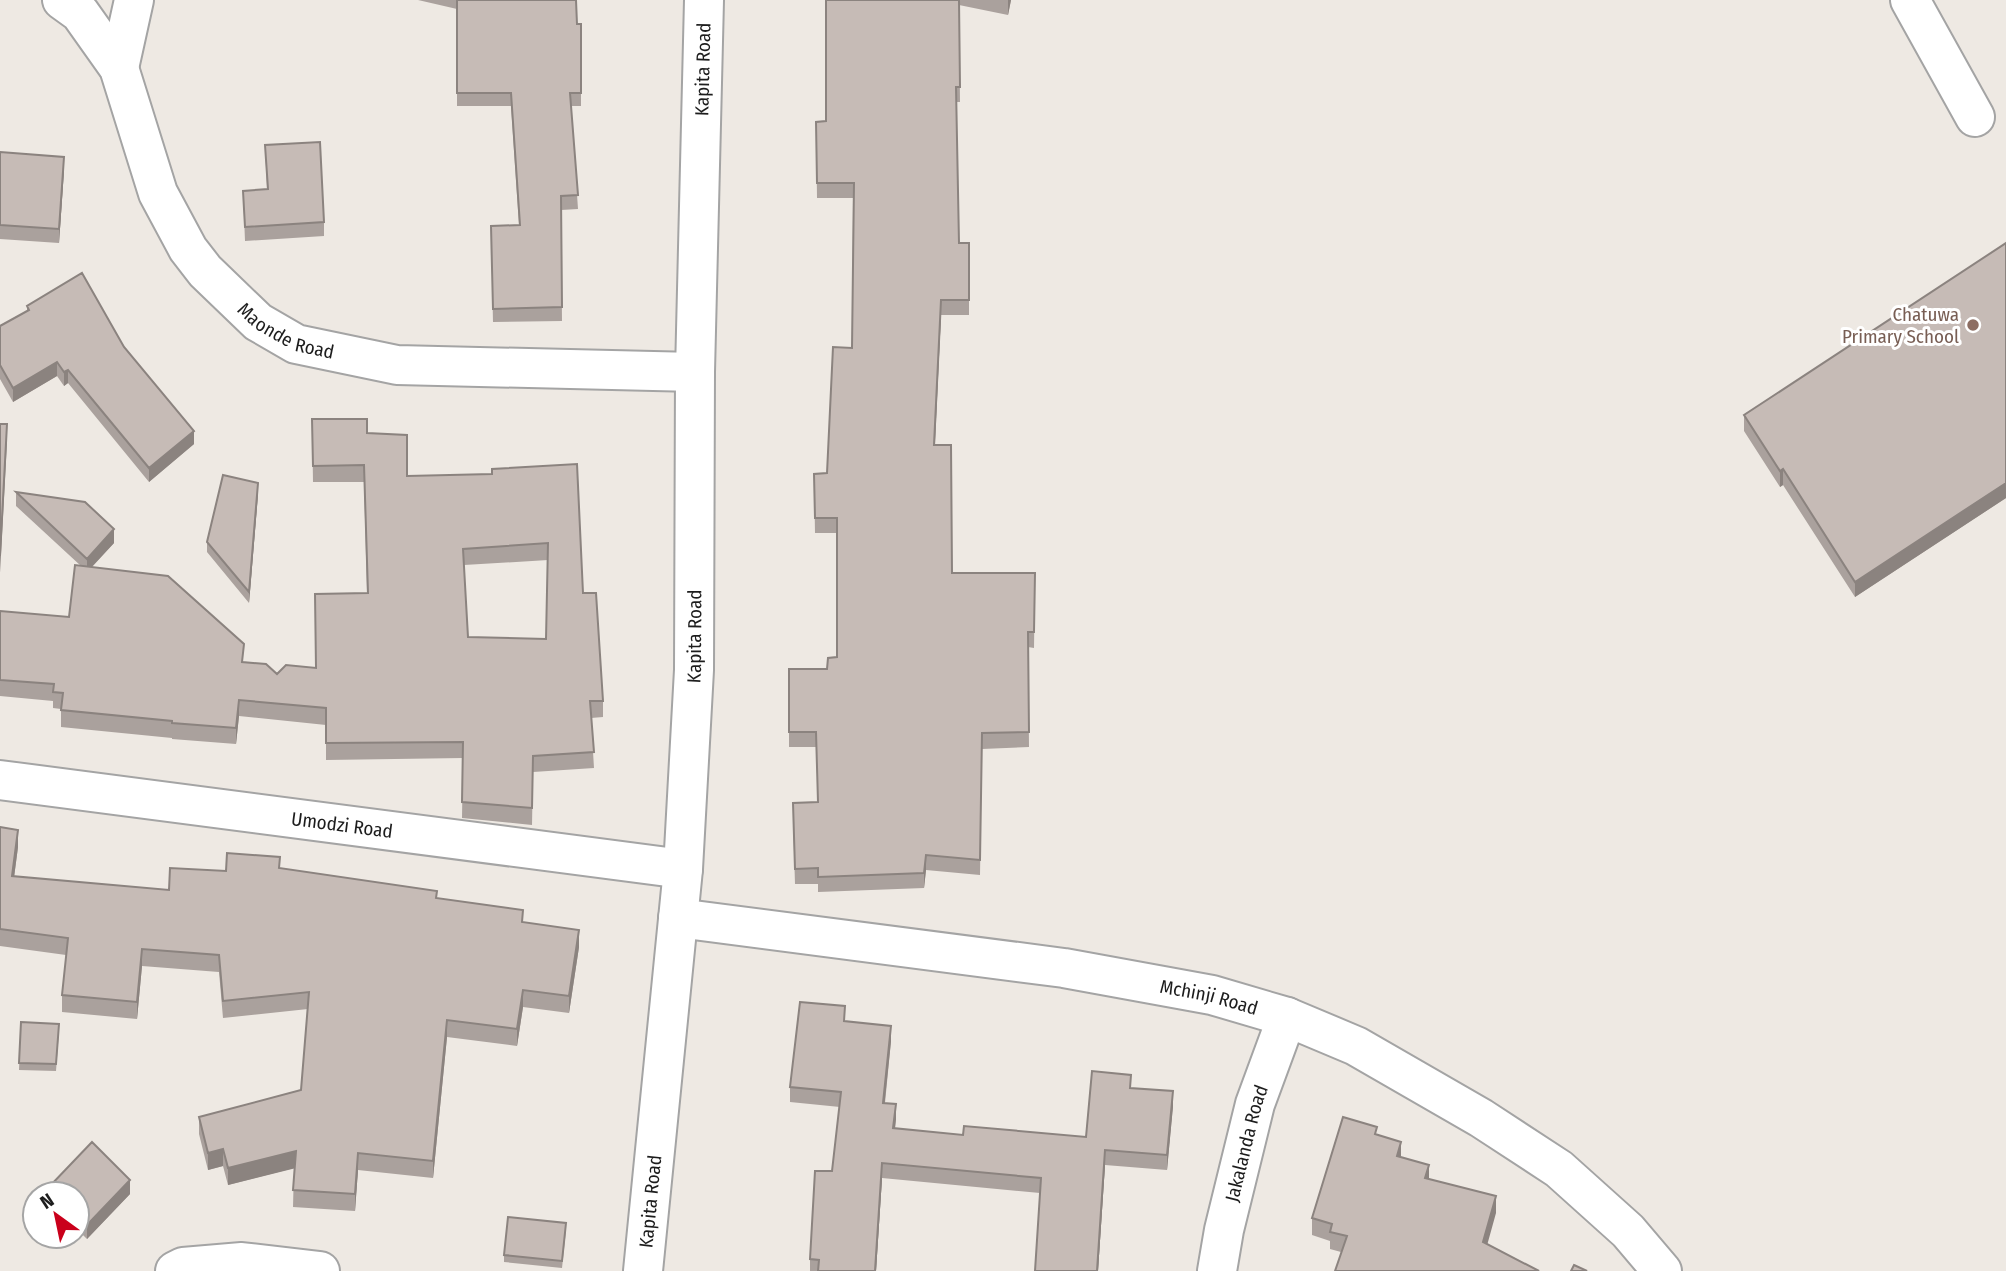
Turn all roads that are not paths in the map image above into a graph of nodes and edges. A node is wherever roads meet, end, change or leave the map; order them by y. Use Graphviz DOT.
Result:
graph roads {
  1 [pos="62,0"];
  2 [pos="134,0"];
  3 [pos="704,0"];
  4 [pos="1910,0"];
  5 [pos="119,68"];
  6 [pos="1975,117"];
  7 [pos="695,372"];
  8 [pos="0,780"];
  9 [pos="683,869"];
  10 [pos="678,918"];
  11 [pos="1287,1017"];
  12 [pos="175,1271"];
  13 [pos="320,1271"];
  14 [pos="643,1271"];
  15 [pos="1217,1271"];
  16 [pos="1662,1271"];
  1 -- 5 [label="street, Maonde Road"];
  2 -- 5 [label="street"];
  3 -- 7 [label="street, Kapita Road"];
  4 -- 6 [label="street"];
  5 -- 7 [label="street, Maonde Road"];
  7 -- 9 [label="street, Kapita Road"];
  8 -- 9 [label="street, Umodzi Road"];
  9 -- 10 [label="street, Kapita Road"];
  10 -- 11 [label="street, Mchinji Road"];
  10 -- 14 [label="street, Kapita Road"];
  11 -- 15 [label="street, Jakalanda Road"];
  11 -- 16 [label="street, Mchinji Road"];
  12 -- 13 [label="street"];
}
